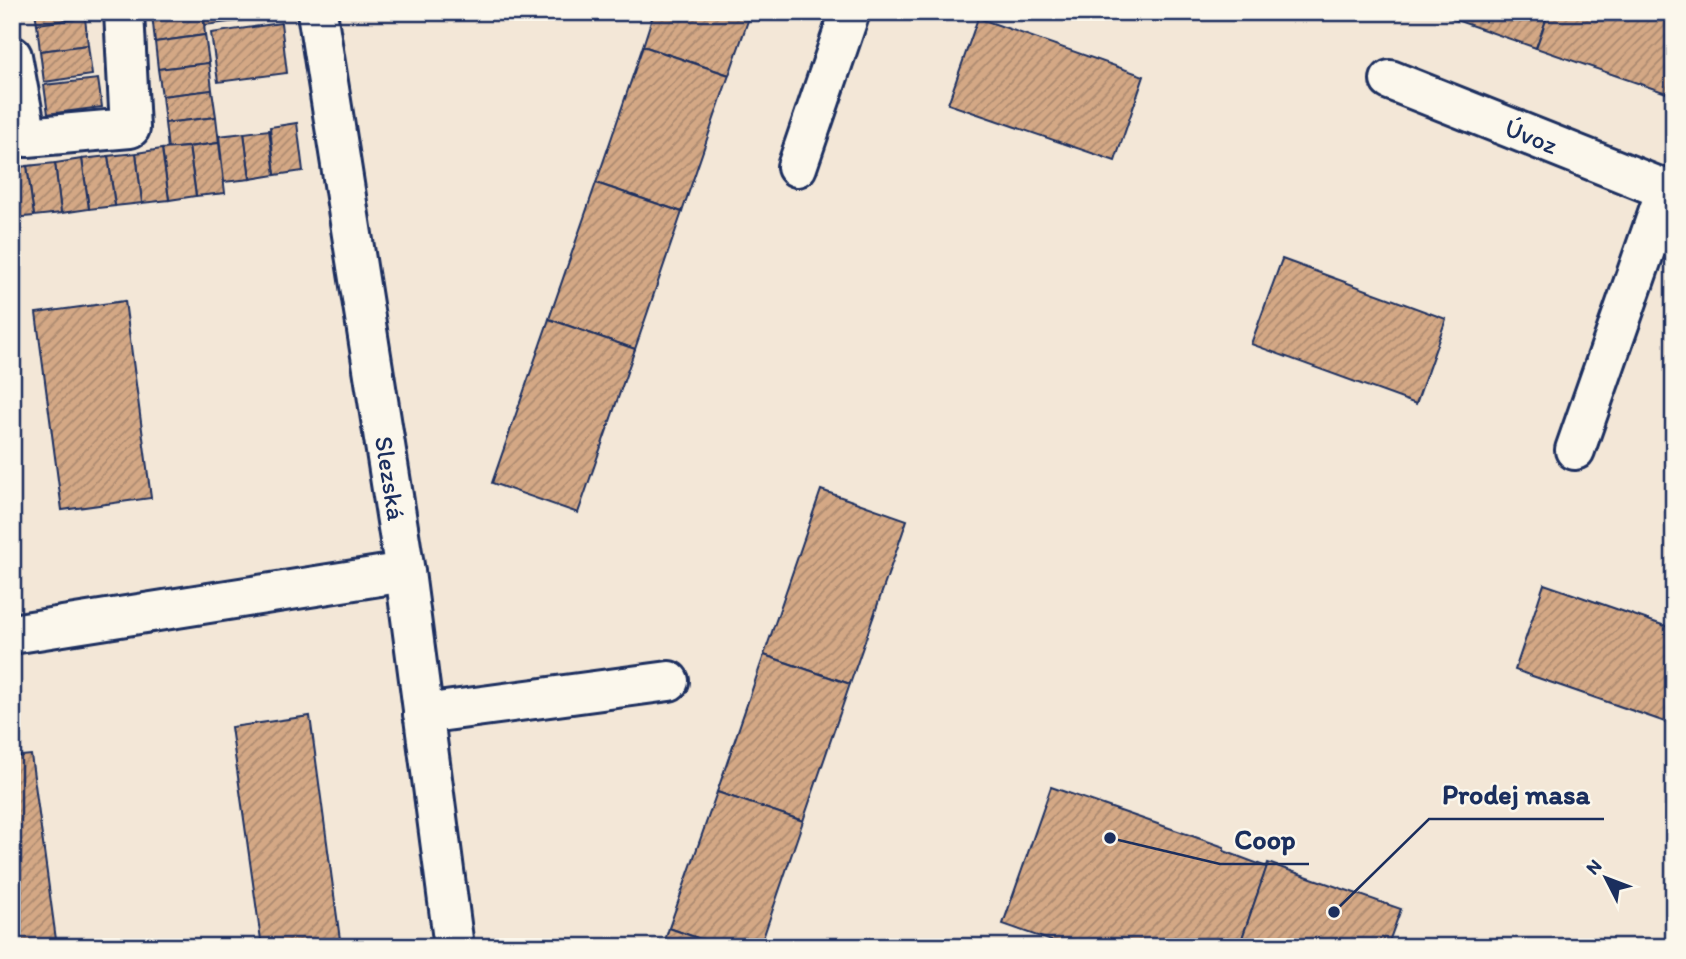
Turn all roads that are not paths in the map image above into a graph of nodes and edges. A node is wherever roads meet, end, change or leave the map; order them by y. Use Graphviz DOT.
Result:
graph roads {
  1 [pos="124,12"];
  2 [pos="317,12"];
  3 [pos="850,12"];
  4 [pos="12,56"];
  5 [pos="1390,80"];
  6 [pos="797,167"];
  7 [pos="1670,192"];
  8 [pos="1575,450"];
  9 [pos="405,572"];
  10 [pos="12,634"];
  11 [pos="669,681"];
  12 [pos="423,714"];
  13 [pos="454,947"];
  1 -- 4 [label="street"];
  2 -- 9 [label="street, Slezská"];
  3 -- 6 [label="street"];
  5 -- 7 [label="street, Úvoz"];
  7 -- 8 [label="street"];
  9 -- 10 [label="street"];
  9 -- 12 [label="street, Slezská"];
  11 -- 12 [label="street"];
  12 -- 13 [label="street, Slezská"];
}
